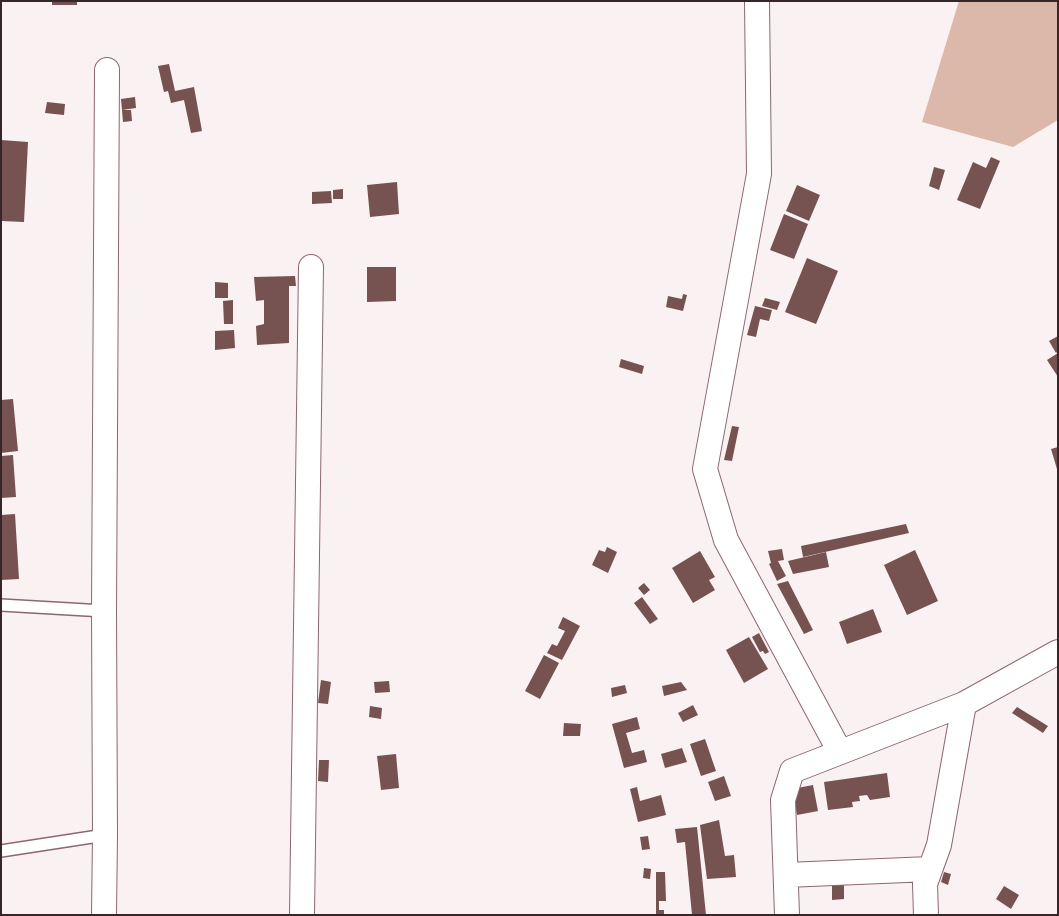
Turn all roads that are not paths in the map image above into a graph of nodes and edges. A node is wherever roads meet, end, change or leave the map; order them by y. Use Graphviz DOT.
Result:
graph roads {
  1 [pos="756,1"];
  2 [pos="107,70"];
  3 [pos="311,267"];
  4 [pos="1,605"];
  5 [pos="104,611"];
  6 [pos="1058,652"];
  7 [pos="964,704"];
  8 [pos="840,752"];
  9 [pos="105,835"];
  10 [pos="1,851"];
  11 [pos="930,869"];
  12 [pos="786,875"];
  13 [pos="104,915"];
  14 [pos="302,915"];
  15 [pos="787,915"];
  16 [pos="926,915"];
  1 -- 8 [label="street"];
  2 -- 5 [label="street"];
  3 -- 14 [label="street"];
  4 -- 5 [label="lane"];
  5 -- 9 [label="street"];
  6 -- 7 [label="street"];
  7 -- 8 [label="street"];
  7 -- 11 [label="street"];
  8 -- 12 [label="street"];
  9 -- 10 [label="lane"];
  9 -- 13 [label="street"];
  11 -- 12 [label="street"];
  11 -- 16 [label="street"];
  12 -- 15 [label="street"];
}
